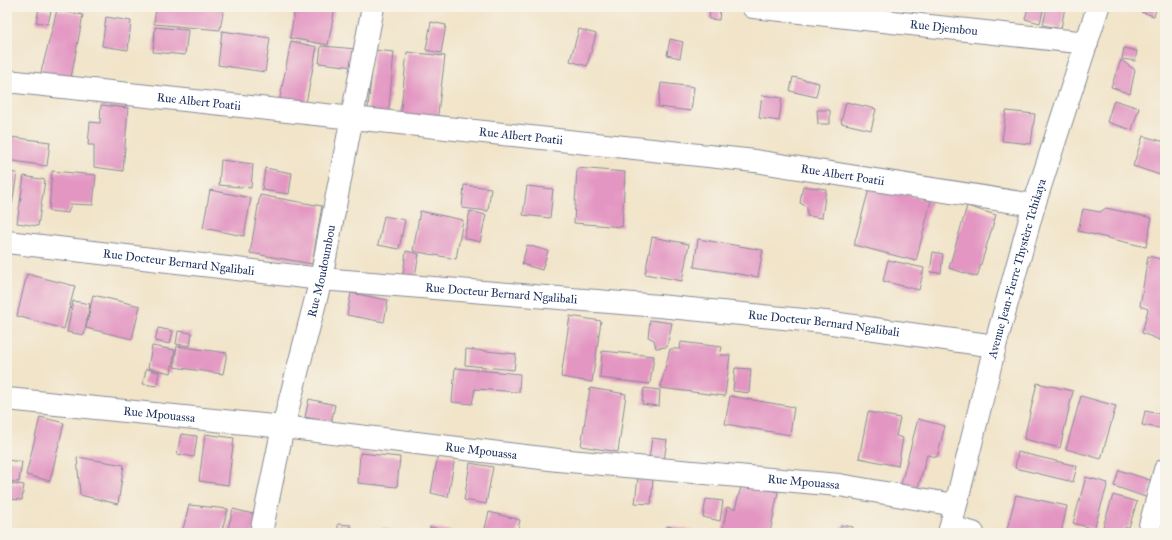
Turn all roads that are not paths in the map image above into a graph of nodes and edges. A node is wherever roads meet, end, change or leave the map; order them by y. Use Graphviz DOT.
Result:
graph roads {
  1 [pos="373,7"];
  2 [pos="753,7"];
  3 [pos="1098,7"];
  4 [pos="1087,43"];
  5 [pos="7,81"];
  6 [pos="352,118"];
  7 [pos="1034,205"];
  8 [pos="7,242"];
  9 [pos="321,278"];
  10 [pos="995,346"];
  11 [pos="7,399"];
  12 [pos="283,427"];
  13 [pos="1165,470"];
  14 [pos="955,505"];
  15 [pos="950,530"];
  16 [pos="261,533"];
  17 [pos="973,533"];
  18 [pos="1148,533"];
  1 -- 6 [label="street, Rue Moudoumbou"];
  2 -- 4 [label="street, Rue Djembou"];
  3 -- 4 [label="street, Avenue Jean-Pierre Thystère Tchikaya"];
  4 -- 7 [label="street, Avenue Jean-Pierre Thystère Tchikaya"];
  5 -- 6 [label="street, Rue Albert Poatii"];
  6 -- 7 [label="street, Rue Albert Poatii"];
  6 -- 9 [label="street, Rue Moudoumbou"];
  7 -- 10 [label="street, Avenue Jean-Pierre Thystère Tchikaya"];
  8 -- 9 [label="street, Rue Docteur Bernard Ngalibali"];
  9 -- 10 [label="street, Rue Docteur Bernard Ngalibali"];
  9 -- 12 [label="street, Rue Moudoumbou"];
  10 -- 14 [label="street, Avenue Jean-Pierre Thystère Tchikaya"];
  11 -- 12 [label="street, Rue Mpouassa"];
  12 -- 14 [label="street, Rue Mpouassa"];
  12 -- 16 [label="street, Rue Moudoumbou"];
  13 -- 18 [label="street"];
  14 -- 15 [label="street, Avenue Jean-Pierre Thystère Tchikaya"];
  15 -- 17 [label="street"];
}
